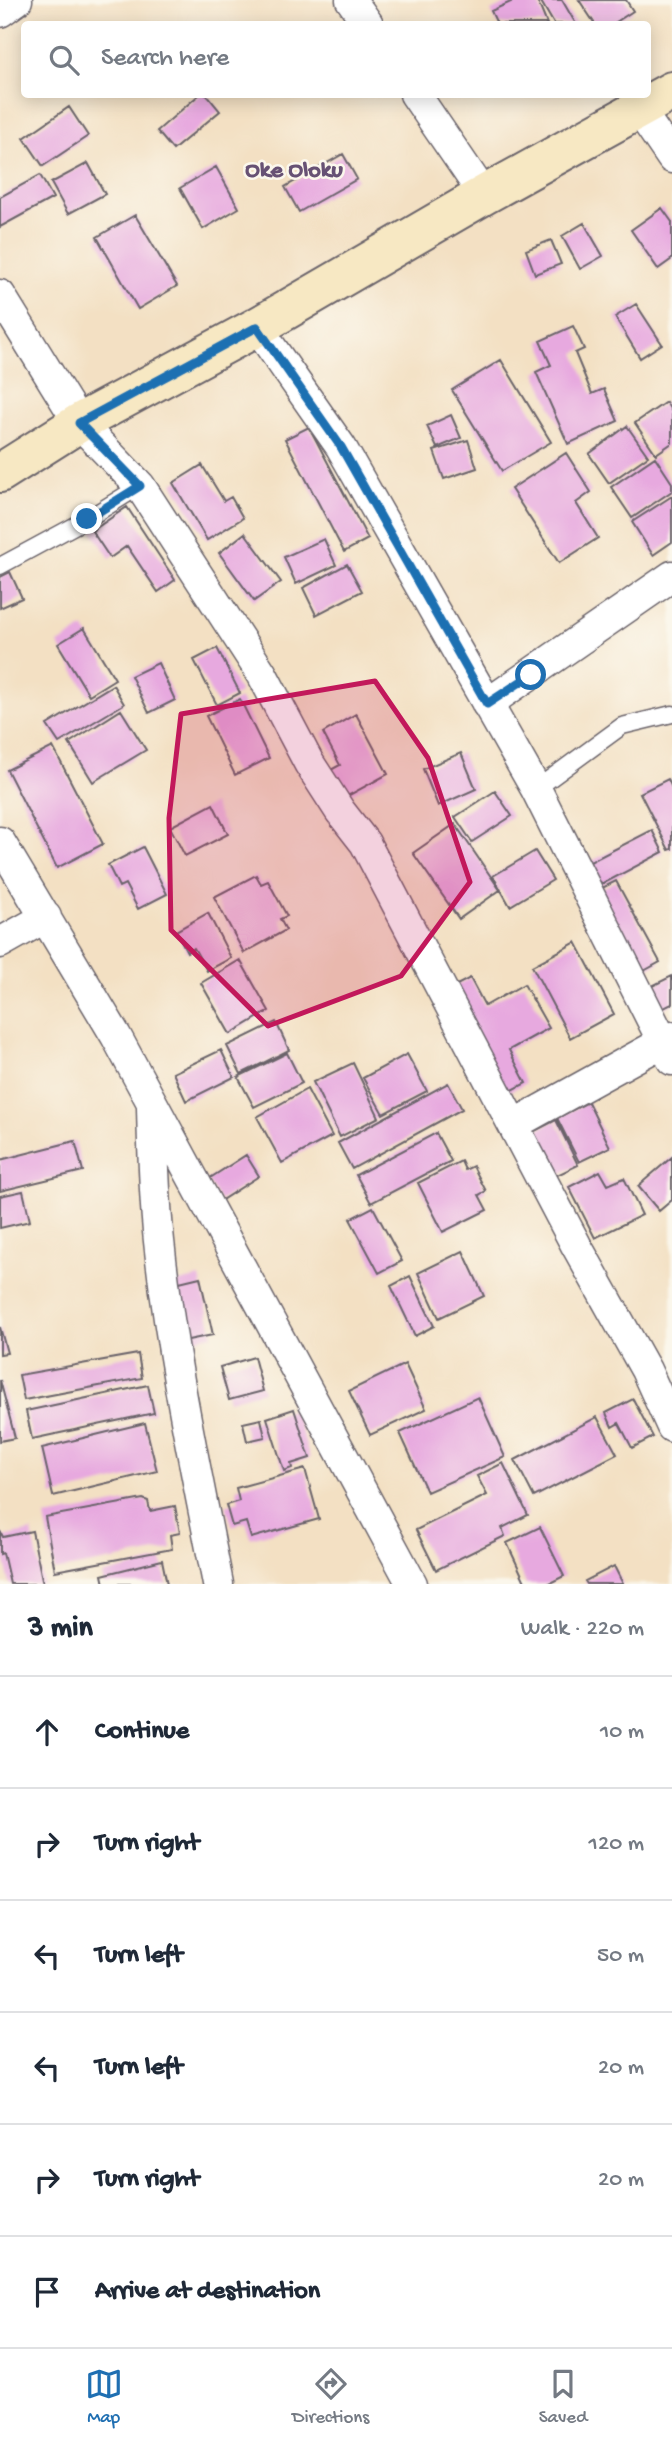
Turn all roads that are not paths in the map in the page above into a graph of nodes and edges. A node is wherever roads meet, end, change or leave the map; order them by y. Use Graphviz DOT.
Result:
graph roads {
  1 [pos="17,0"];
  2 [pos="351,0"];
  3 [pos="0,12"];
  4 [pos="366,21"];
  5 [pos="672,91"];
  6 [pos="418,98"];
  7 [pos="640,111"];
  8 [pos="672,158"];
  9 [pos="484,195"];
  10 [pos="0,295"];
  11 [pos="257,327"];
  12 [pos="79,423"];
  13 [pos="0,473"];
  14 [pos="140,486"];
  15 [pos="0,566"];
  16 [pos="672,576"];
  17 [pos="487,704"];
  18 [pos="672,714"];
  19 [pos="536,789"];
  20 [pos="0,842"];
  21 [pos="46,917"];
  22 [pos="0,943"];
  23 [pos="669,1046"];
  24 [pos="152,1102"];
  25 [pos="513,1125"];
  26 [pos="672,1427"];
  27 [pos="218,1584"];
  28 [pos="412,1584"];
  1 -- 3 [label="street"];
  2 -- 4 [label="street"];
  5 -- 7 [label="street"];
  6 -- 9 [label="street"];
  7 -- 8 [label="street"];
  7 -- 9 [label="street"];
  9 -- 11 [label="street"];
  10 -- 12 [label="street"];
  11 -- 12 [label="street"];
  11 -- 17 [label="street"];
  12 -- 13 [label="street"];
  12 -- 14 [label="street"];
  14 -- 15 [label="lane"];
  14 -- 25 [label="street"];
  16 -- 17 [label="street"];
  17 -- 19 [label="street"];
  18 -- 19 [label="lane"];
  19 -- 23 [label="street"];
  20 -- 21 [label="street"];
  21 -- 22 [label="street"];
  21 -- 24 [label="street"];
  23 -- 25 [label="street"];
  24 -- 27 [label="street"];
  24 -- 28 [label="street"];
  25 -- 26 [label="street"];
}
